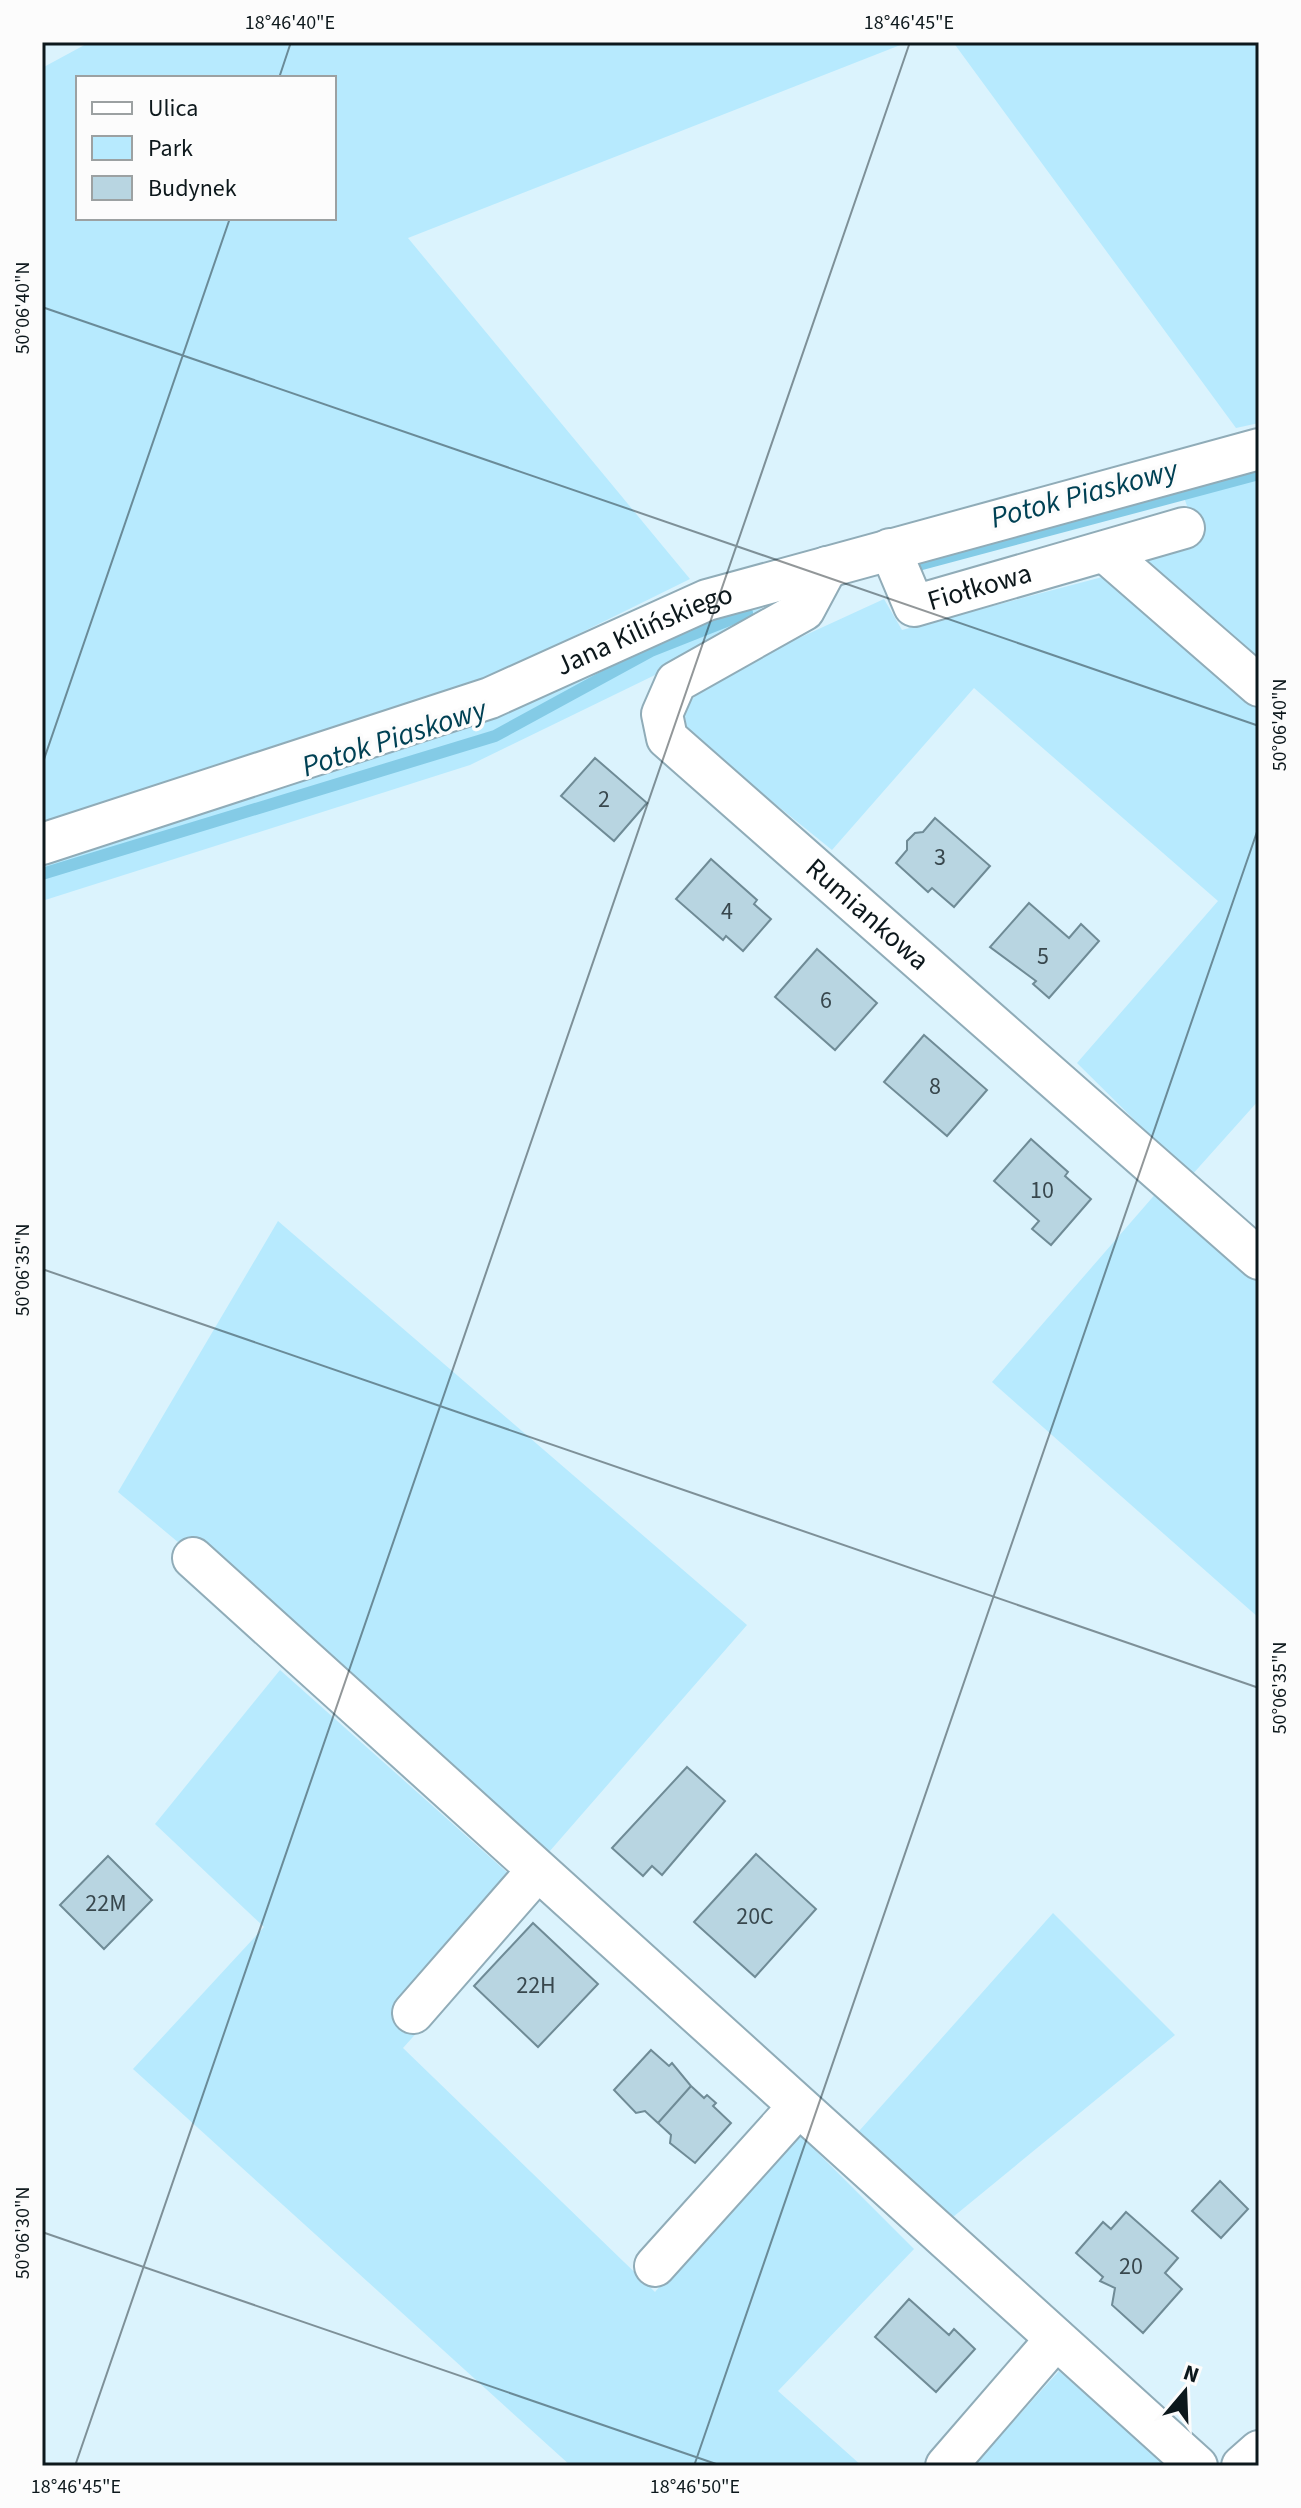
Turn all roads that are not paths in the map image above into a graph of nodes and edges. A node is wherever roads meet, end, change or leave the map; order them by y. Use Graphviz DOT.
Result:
graph roads {
  1 [pos="1259,449"];
  2 [pos="1184,528"];
  3 [pos="890,549"];
  4 [pos="1105,552"];
  5 [pos="827,567"];
  6 [pos="1259,686"];
  7 [pos="42,844"];
  8 [pos="1259,1259"];
  9 [pos="193,1558"];
  10 [pos="536,1872"];
  11 [pos="413,2013"];
  12 [pos="798,2107"];
  13 [pos="655,2266"];
  14 [pos="1056,2339"];
  15 [pos="946,2466"];
  16 [pos="1197,2466"];
  1 -- 3 [label="street, Jana Kilińskiego"];
  2 -- 4 [label="street, Fiołkowa"];
  3 -- 4 [label="street, Fiołkowa"];
  3 -- 5 [label="street, Jana Kilińskiego"];
  4 -- 6 [label="street"];
  5 -- 7 [label="street, Jana Kilińskiego"];
  5 -- 8 [label="street, Rumiankowa"];
  9 -- 10 [label="street"];
  10 -- 11 [label="street"];
  10 -- 12 [label="street"];
  12 -- 13 [label="street"];
  12 -- 14 [label="street"];
  14 -- 15 [label="street"];
  14 -- 16 [label="street"];
}
